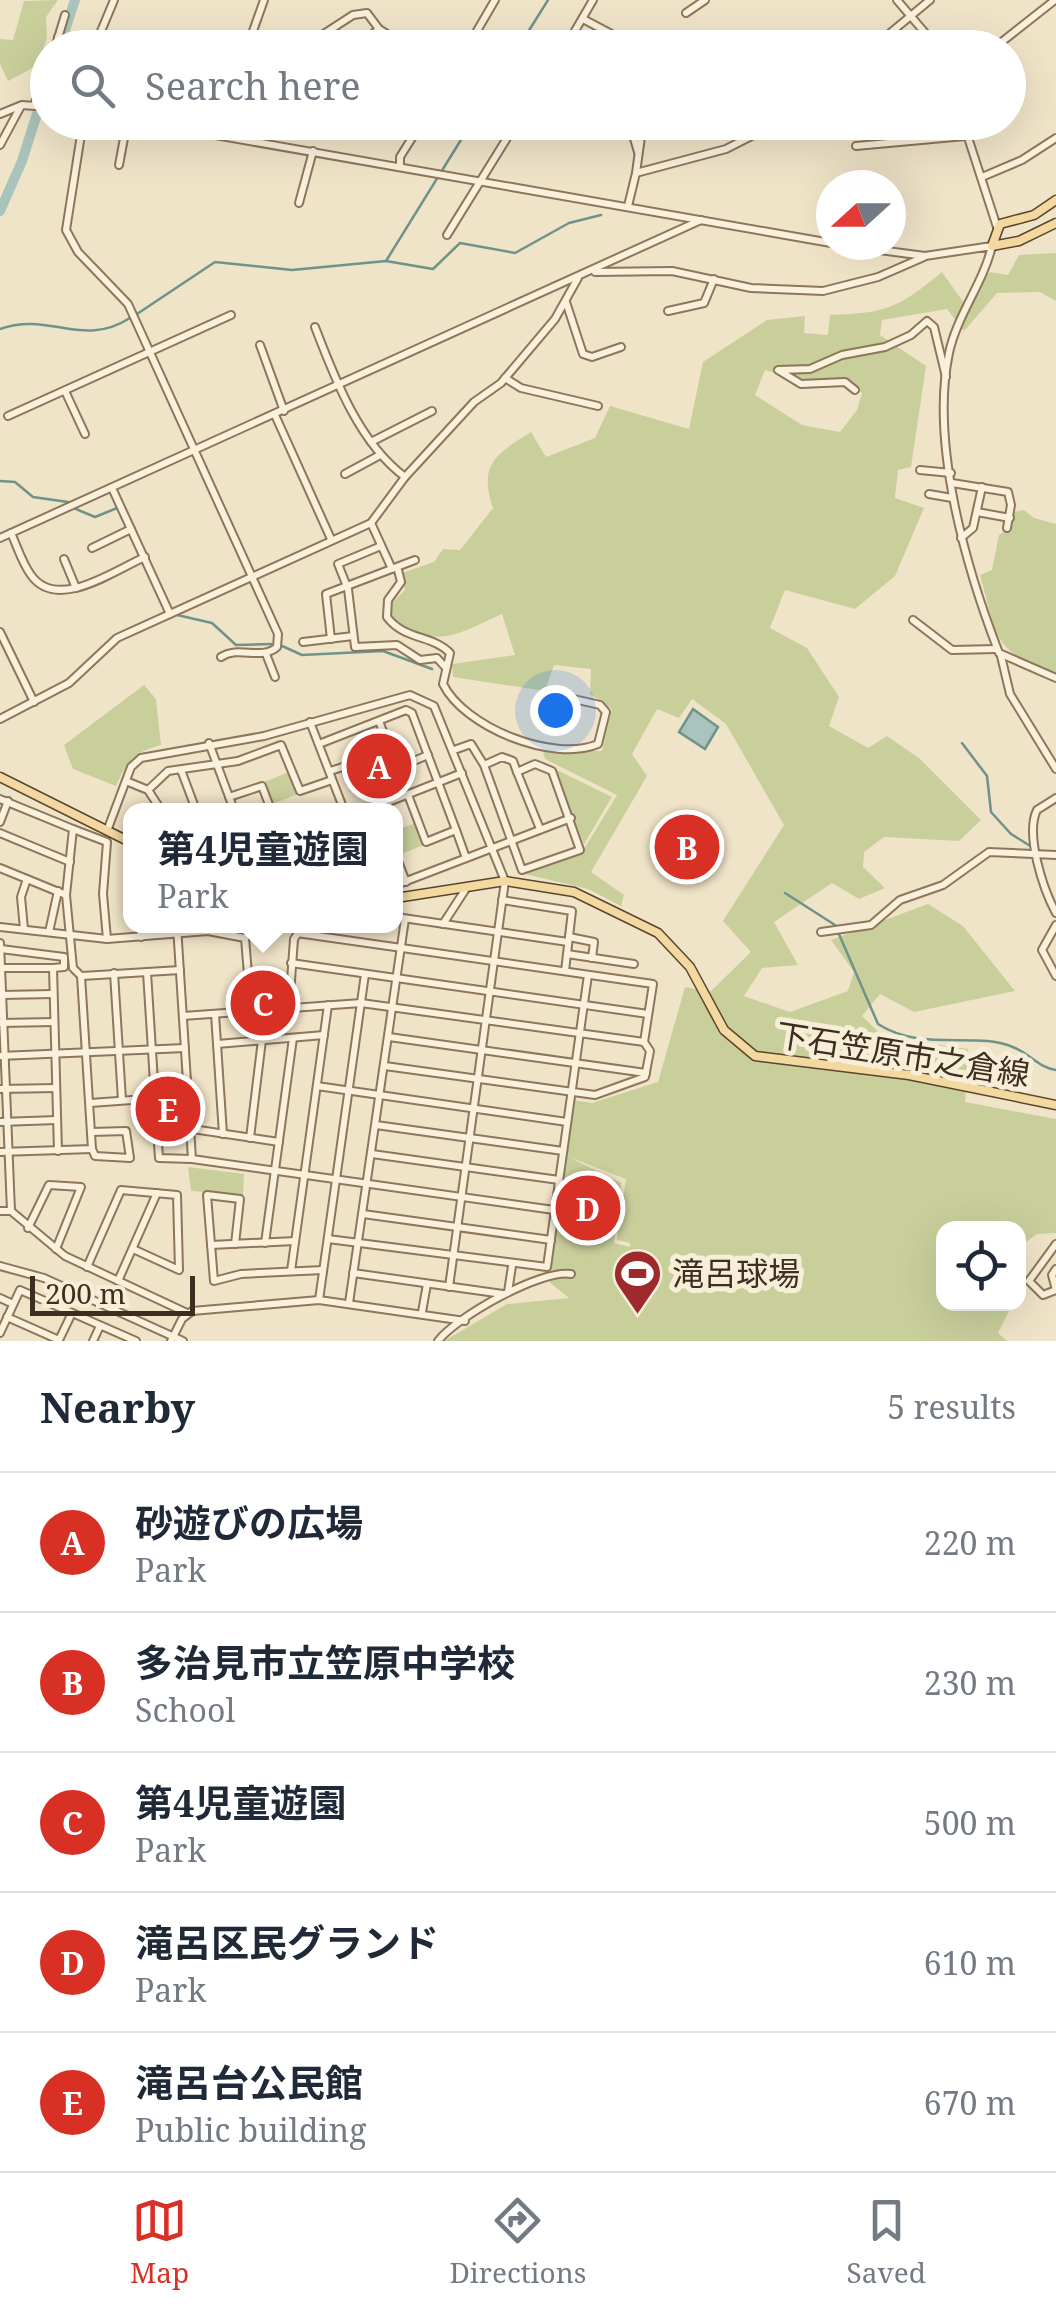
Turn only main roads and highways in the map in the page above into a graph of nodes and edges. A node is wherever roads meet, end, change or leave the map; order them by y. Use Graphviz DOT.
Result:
graph roads {
  1 [pos="1056,200"];
  2 [pos="1056,223"];
  3 [pos="0,778"];
  4 [pos="123,839"];
  5 [pos="403,897"];
  6 [pos="1056,1104"];
  1 -- 2 [label="main road"];
  3 -- 4 [label="main road"];
  5 -- 6 [label="main road, 下石笠原市之倉線"];
}
